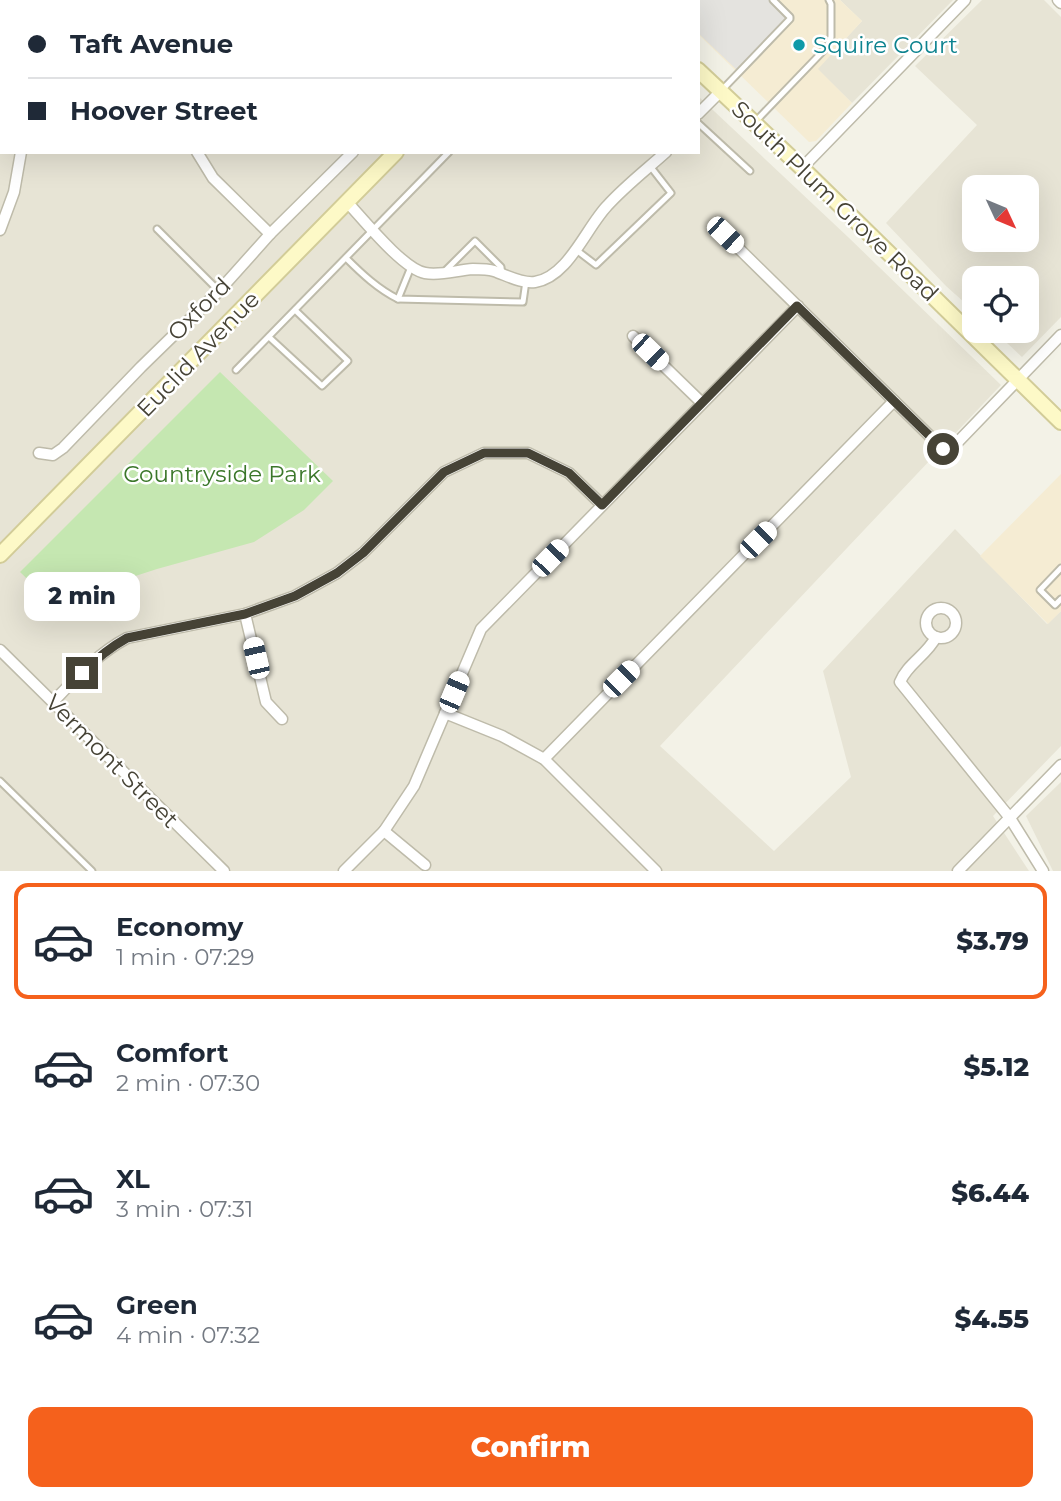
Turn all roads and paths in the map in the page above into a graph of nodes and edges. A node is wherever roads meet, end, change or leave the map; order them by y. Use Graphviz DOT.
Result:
graph roads {
  1 [pos="773,0"];
  2 [pos="829,0"];
  3 [pos="965,0"];
  4 [pos="700,72"];
  5 [pos="721,91"];
  6 [pos="700,112"];
  7 [pos="754,122"];
  8 [pos="700,124"];
  9 [pos="21,154"];
  10 [pos="198,154"];
  11 [pos="351,154"];
  12 [pos="394,154"];
  13 [pos="447,154"];
  14 [pos="664,154"];
  15 [pos="650,166"];
  16 [pos="802,168"];
  17 [pos="750,172"];
  18 [pos="347,201"];
  19 [pos="157,229"];
  20 [pos="0,230"];
  21 [pos="373,230"];
  22 [pos="270,234"];
  23 [pos="725,235"];
  24 [pos="575,249"];
  25 [pos="346,258"];
  26 [pos="411,267"];
  27 [pos="441,274"];
  28 [pos="502,275"];
  29 [pos="526,281"];
  30 [pos="219,291"];
  31 [pos="398,299"];
  32 [pos="797,306"];
  33 [pos="295,310"];
  34 [pos="633,335"];
  35 [pos="1061,335"];
  36 [pos="269,337"];
  37 [pos="236,370"];
  38 [pos="1018,380"];
  39 [pos="894,401"];
  40 [pos="702,403"];
  41 [pos="1061,422"];
  42 [pos="39,453"];
  43 [pos="602,505"];
  44 [pos="0,555"];
  45 [pos="1061,568"];
  46 [pos="1061,599"];
  47 [pos="245,614"];
  48 [pos="936,637"];
  49 [pos="0,650"];
  50 [pos="53,702"];
  51 [pos="445,712"];
  52 [pos="282,719"];
  53 [pos="544,759"];
  54 [pos="1061,765"];
  55 [pos="0,781"];
  56 [pos="1010,818"];
  57 [pos="384,831"];
  58 [pos="425,865"];
  59 [pos="648,869"];
  60 [pos="92,871"];
  61 [pos="224,871"];
  62 [pos="344,871"];
  63 [pos="958,871"];
  64 [pos="1043,871"];
  1 -- 5 [label="lane"];
  2 -- 7 [label="lane"];
  3 -- 16 [label="street"];
  4 -- 5 [label="main road, South Plum Grove Road"];
  5 -- 6 [label="street"];
  5 -- 7 [label="main road, South Plum Grove Road"];
  7 -- 16 [label="main road, South Plum Grove Road"];
  8 -- 17 [label="lane"];
  9 -- 20 [label="street"];
  10 -- 22 [label="street"];
  11 -- 22 [label="street, Oxford"];
  12 -- 18 [label="main road, Euclid Avenue"];
  13 -- 21 [label="lane"];
  14 -- 15 [label="street"];
  15 -- 24 [label="street"];
  15 -- 24 [label="lane"];
  16 -- 38 [label="main road, South Plum Grove Road"];
  18 -- 21 [label="street"];
  18 -- 44 [label="main road, Euclid Avenue"];
  19 -- 30 [label="lane"];
  21 -- 25 [label="lane"];
  21 -- 26 [label="street"];
  22 -- 30 [label="street, Oxford"];
  23 -- 32 [label="street"];
  24 -- 29 [label="street"];
  25 -- 31 [label="lane"];
  25 -- 33 [label="lane"];
  26 -- 27 [label="street"];
  26 -- 31 [label="lane"];
  27 -- 28 [label="street"];
  27 -- 28 [label="lane"];
  28 -- 29 [label="street"];
  29 -- 31 [label="lane"];
  30 -- 42 [label="street, Oxford"];
  32 -- 39 [label="street"];
  32 -- 40 [label="street"];
  33 -- 36 [label="lane"];
  33 -- 36 [label="lane"];
  34 -- 40 [label="street"];
  35 -- 38 [label="street"];
  36 -- 37 [label="lane"];
  38 -- 39 [label="street"];
  38 -- 41 [label="main road, South Plum Grove Road"];
  39 -- 53 [label="street"];
  40 -- 43 [label="street"];
  43 -- 47 [label="street"];
  43 -- 51 [label="street"];
  45 -- 46 [label="lane"];
  47 -- 50 [label="street"];
  47 -- 52 [label="street"];
  48 -- 56 [label="street"];
  49 -- 50 [label="street, Vermont Street"];
  50 -- 61 [label="street, Vermont Street"];
  51 -- 53 [label="street"];
  51 -- 57 [label="street"];
  53 -- 59 [label="street"];
  54 -- 56 [label="street"];
  55 -- 60 [label="lane"];
  56 -- 63 [label="street"];
  56 -- 64 [label="street"];
  57 -- 58 [label="street"];
  57 -- 62 [label="street"];
}
